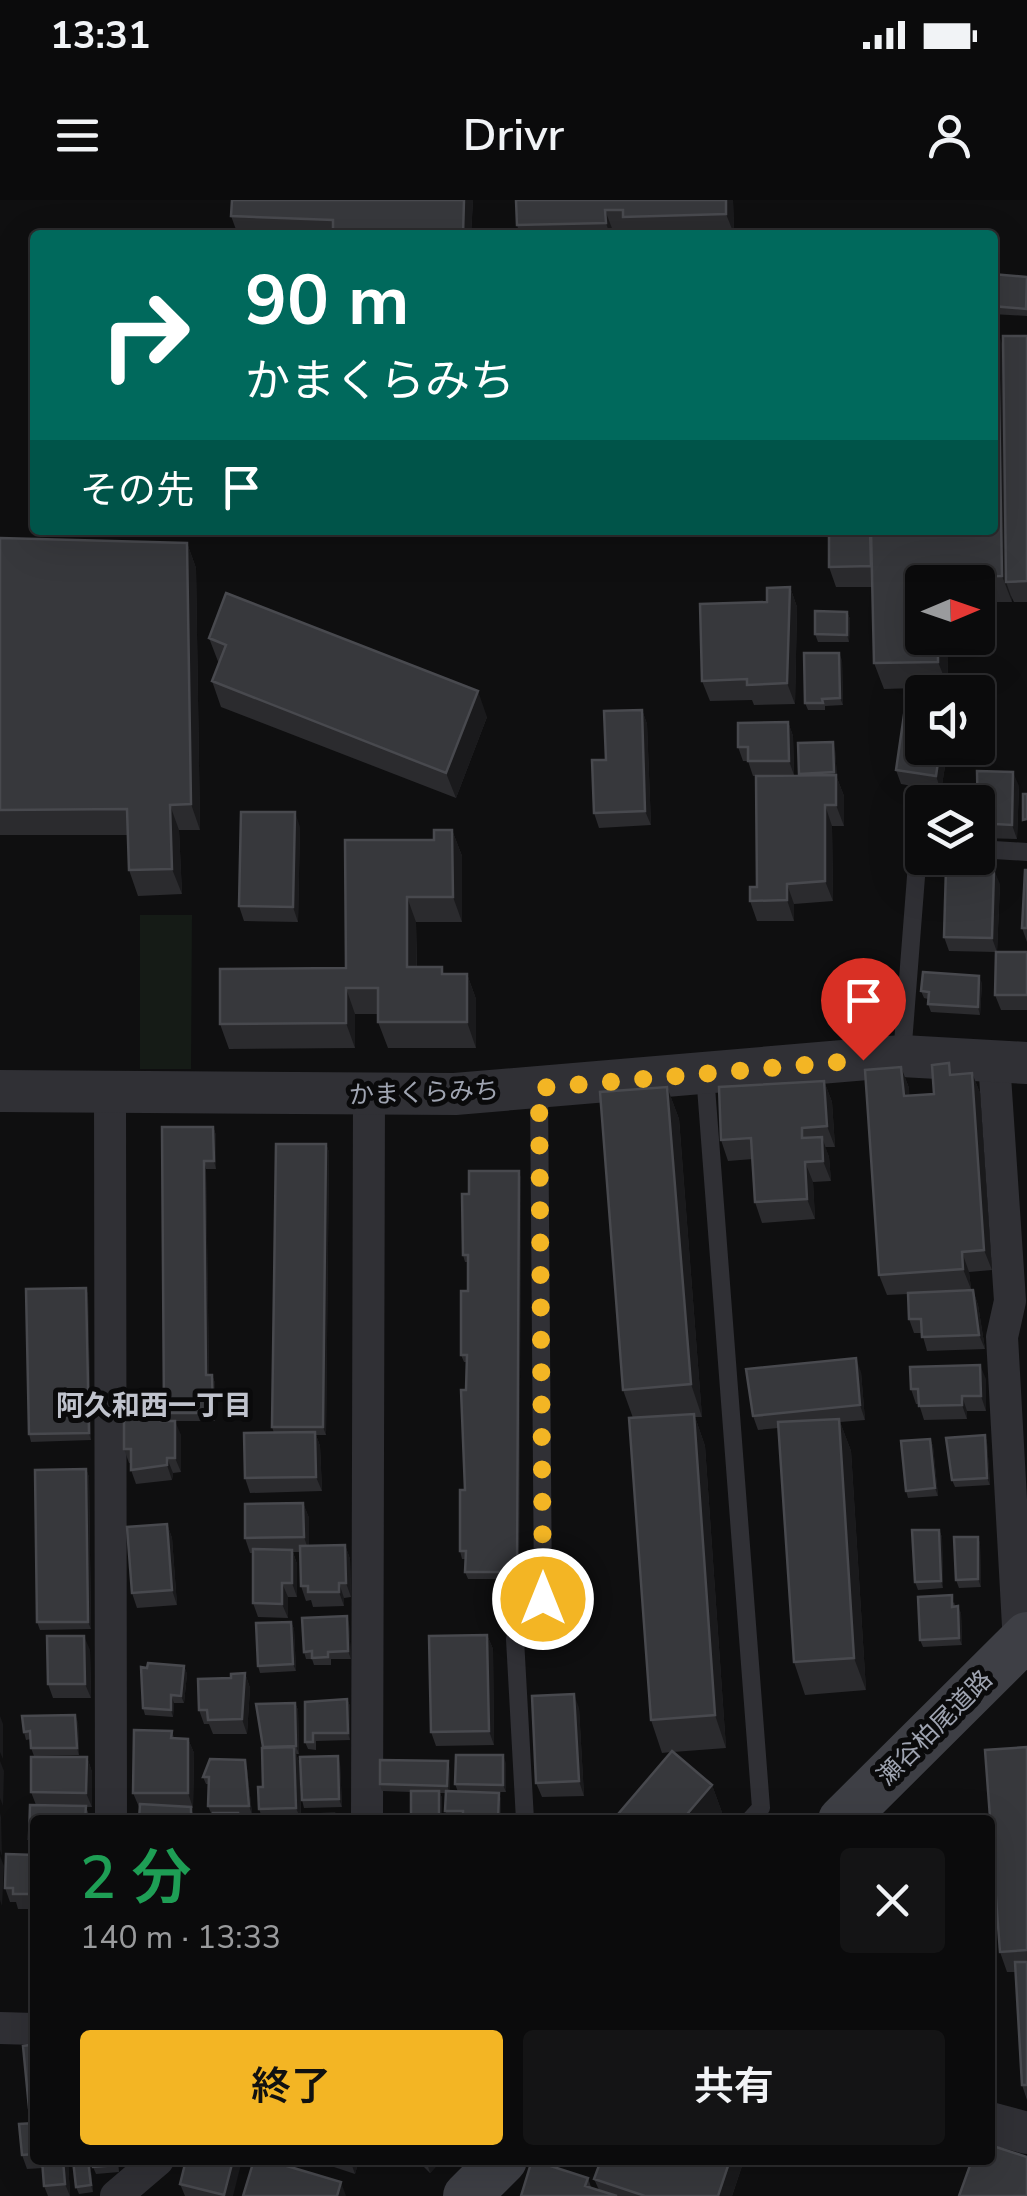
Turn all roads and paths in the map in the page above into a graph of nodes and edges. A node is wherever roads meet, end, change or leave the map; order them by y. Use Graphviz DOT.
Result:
graph roads {
  1 [pos="995,849"];
  2 [pos="1027,852"];
  3 [pos="916,875"];
  4 [pos="902,1056"];
  5 [pos="1011,1062"];
  6 [pos="705,1074"];
  7 [pos="539,1088"];
  8 [pos="0,1091"];
  9 [pos="110,1092"];
  10 [pos="370,1096"];
  11 [pos="1023,1640"];
  12 [pos="111,1815"];
  13 [pos="366,1815"];
  14 [pos="525,1815"];
  15 [pos="755,1815"];
  16 [pos="847,1815"];
  17 [pos="0,2028"];
  18 [pos="30,2029"];
  19 [pos="995,2124"];
  20 [pos="1027,2134"];
  21 [pos="152,2165"];
  22 [pos="497,2165"];
  23 [pos="116,2196"];
  24 [pos="467,2196"];
  1 -- 2 [label="lane"];
  3 -- 4 [label="lane"];
  4 -- 5 [label="street, かまくらみち"];
  4 -- 6 [label="street, かまくらみち"];
  5 -- 11 [label="street"];
  6 -- 7 [label="street, かまくらみち"];
  6 -- 15 [label="lane"];
  7 -- 10 [label="street, かまくらみち"];
  7 -- 14 [label="lane"];
  8 -- 9 [label="street, かまくらみち"];
  9 -- 10 [label="street, かまくらみち"];
  9 -- 12 [label="street"];
  10 -- 13 [label="street"];
  11 -- 16 [label="main road, 瀬谷柏尾道路"];
  17 -- 18 [label="street"];
  19 -- 20 [label="street"];
  21 -- 23 [label="street"];
  22 -- 24 [label="main road"];
}
